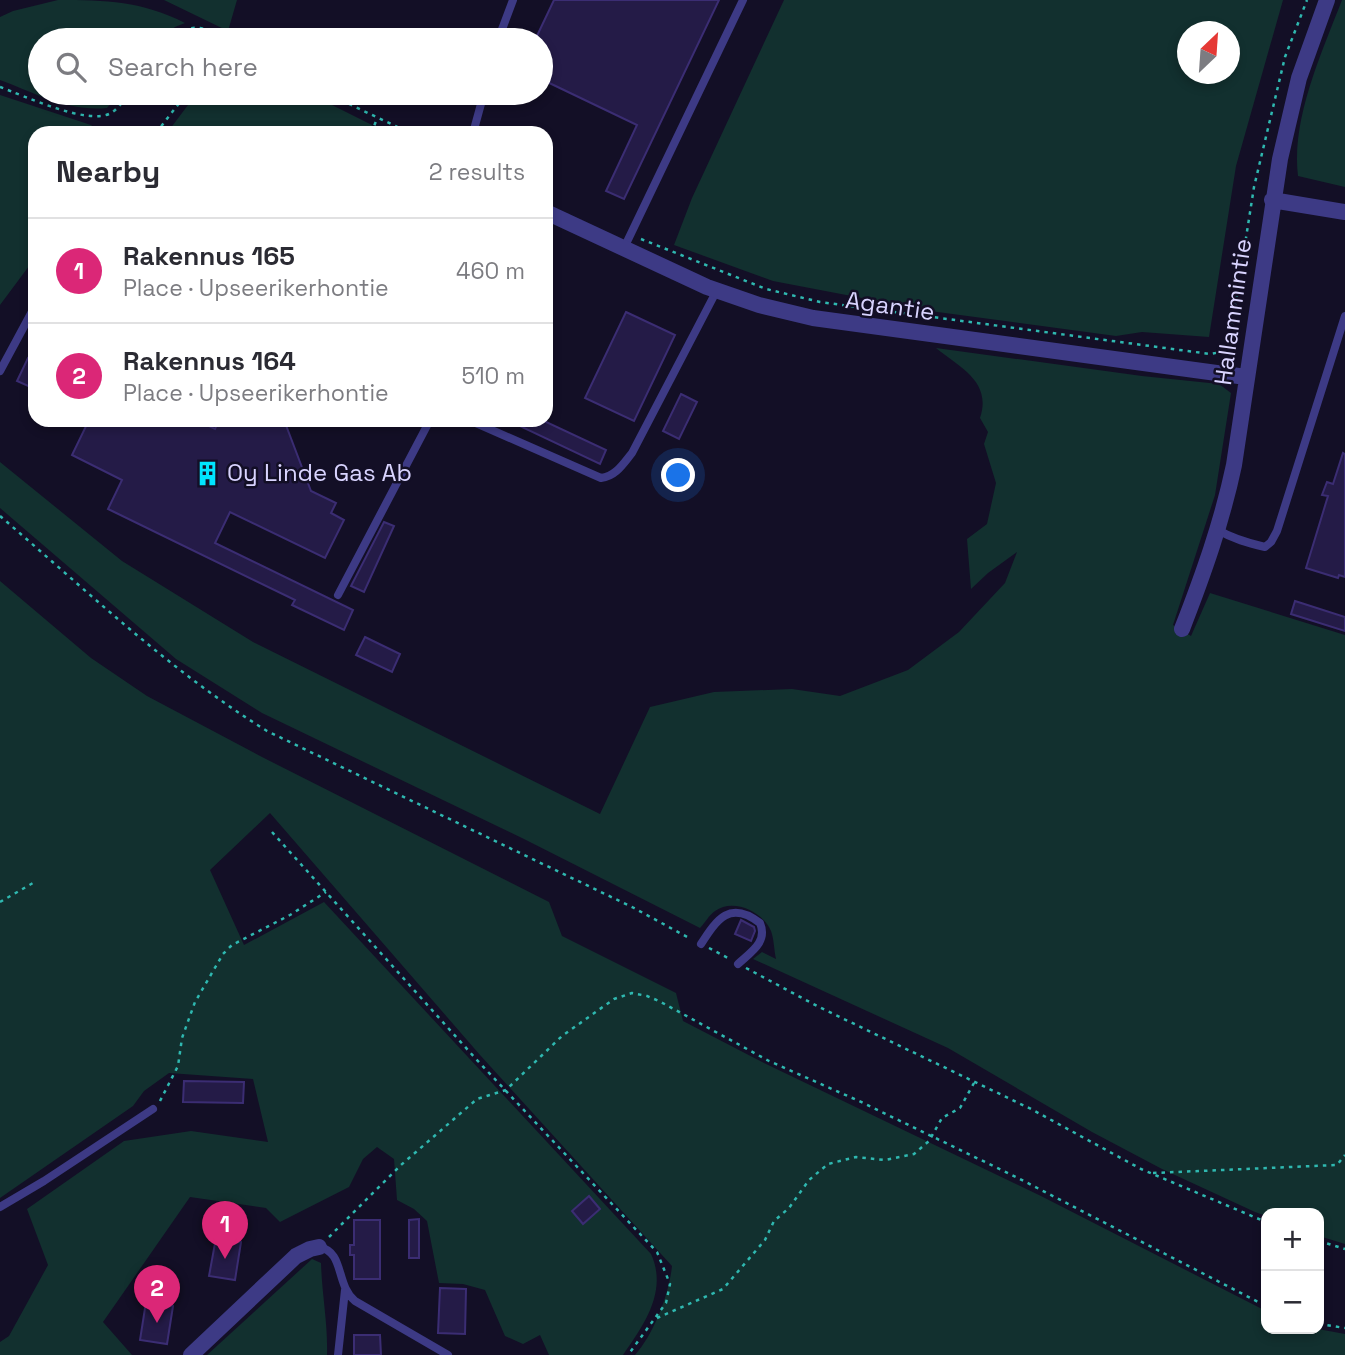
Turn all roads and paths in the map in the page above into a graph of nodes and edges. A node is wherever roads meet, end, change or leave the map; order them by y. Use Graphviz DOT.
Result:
graph roads {
  1 [pos="513,0"];
  2 [pos="743,0"];
  3 [pos="1307,0"];
  4 [pos="1327,0"];
  5 [pos="502,28"];
  6 [pos="0,87"];
  7 [pos="28,97"];
  8 [pos="50,105"];
  9 [pos="118,105"];
  10 [pos="178,105"];
  11 [pos="350,105"];
  12 [pos="481,105"];
  13 [pos="377,119"];
  14 [pos="161,126"];
  15 [pos="374,126"];
  16 [pos="394,126"];
  17 [pos="475,126"];
  18 [pos="1272,200"];
  19 [pos="1345,212"];
  20 [pos="553,215"];
  21 [pos="627,241"];
  22 [pos="718,290"];
  23 [pos="1345,316"];
  24 [pos="28,319"];
  25 [pos="1229,346"];
  26 [pos="1235,356"];
  27 [pos="0,371"];
  28 [pos="1246,377"];
  29 [pos="426,427"];
  30 [pos="485,427"];
  31 [pos="0,516"];
  32 [pos="1218,530"];
  33 [pos="338,595"];
  34 [pos="1182,629"];
  35 [pos="272,832"];
  36 [pos="33,883"];
  37 [pos="326,892"];
  38 [pos="0,902"];
  39 [pos="701,944"];
  40 [pos="738,964"];
  41 [pos="974,1083"];
  42 [pos="506,1090"];
  43 [pos="153,1109"];
  44 [pos="932,1136"];
  45 [pos="1345,1155"];
  46 [pos="1149,1173"];
  47 [pos="0,1207"];
  48 [pos="1261,1220"];
  49 [pos="1324,1243"];
  50 [pos="319,1247"];
  51 [pos="1345,1249"];
  52 [pos="345,1290"];
  53 [pos="1261,1303"];
  54 [pos="656,1318"];
  55 [pos="1324,1325"];
  56 [pos="1345,1328"];
  57 [pos="191,1355"];
  58 [pos="338,1355"];
  59 [pos="448,1355"];
  60 [pos="628,1355"];
  1 -- 5 [label="lane"];
  2 -- 21 [label="lane"];
  3 -- 25 [label="path"];
  4 -- 18 [label="street, Hallammintie"];
  6 -- 7 [label="path"];
  8 -- 9 [label="path"];
  10 -- 14 [label="path"];
  11 -- 13 [label="path"];
  12 -- 17 [label="lane"];
  13 -- 15 [label="path"];
  13 -- 16 [label="path"];
  18 -- 19 [label="street"];
  18 -- 28 [label="street, Hallammintie"];
  20 -- 21 [label="street, Agantie"];
  21 -- 22 [label="street, Agantie"];
  21 -- 25 [label="path"];
  22 -- 28 [label="street, Agantie"];
  22 -- 30 [label="lane"];
  23 -- 32 [label="lane"];
  24 -- 27 [label="lane"];
  25 -- 26 [label="path"];
  28 -- 32 [label="street, Hallammintie"];
  29 -- 33 [label="lane"];
  31 -- 39 [label="path"];
  32 -- 34 [label="street, Hallammintie"];
  35 -- 37 [label="path"];
  36 -- 38 [label="path"];
  37 -- 42 [label="path"];
  37 -- 43 [label="path"];
  39 -- 40 [label="path"];
  39 -- 40 [label="lane"];
  40 -- 41 [label="path"];
  41 -- 44 [label="path"];
  41 -- 46 [label="path"];
  42 -- 44 [label="path"];
  42 -- 50 [label="path"];
  42 -- 54 [label="path"];
  43 -- 47 [label="lane"];
  44 -- 53 [label="path"];
  44 -- 54 [label="path"];
  45 -- 46 [label="path"];
  46 -- 48 [label="path"];
  49 -- 51 [label="path"];
  50 -- 52 [label="lane"];
  50 -- 57 [label="street"];
  52 -- 58 [label="lane"];
  52 -- 59 [label="lane"];
  54 -- 60 [label="path"];
  55 -- 56 [label="path"];
}
